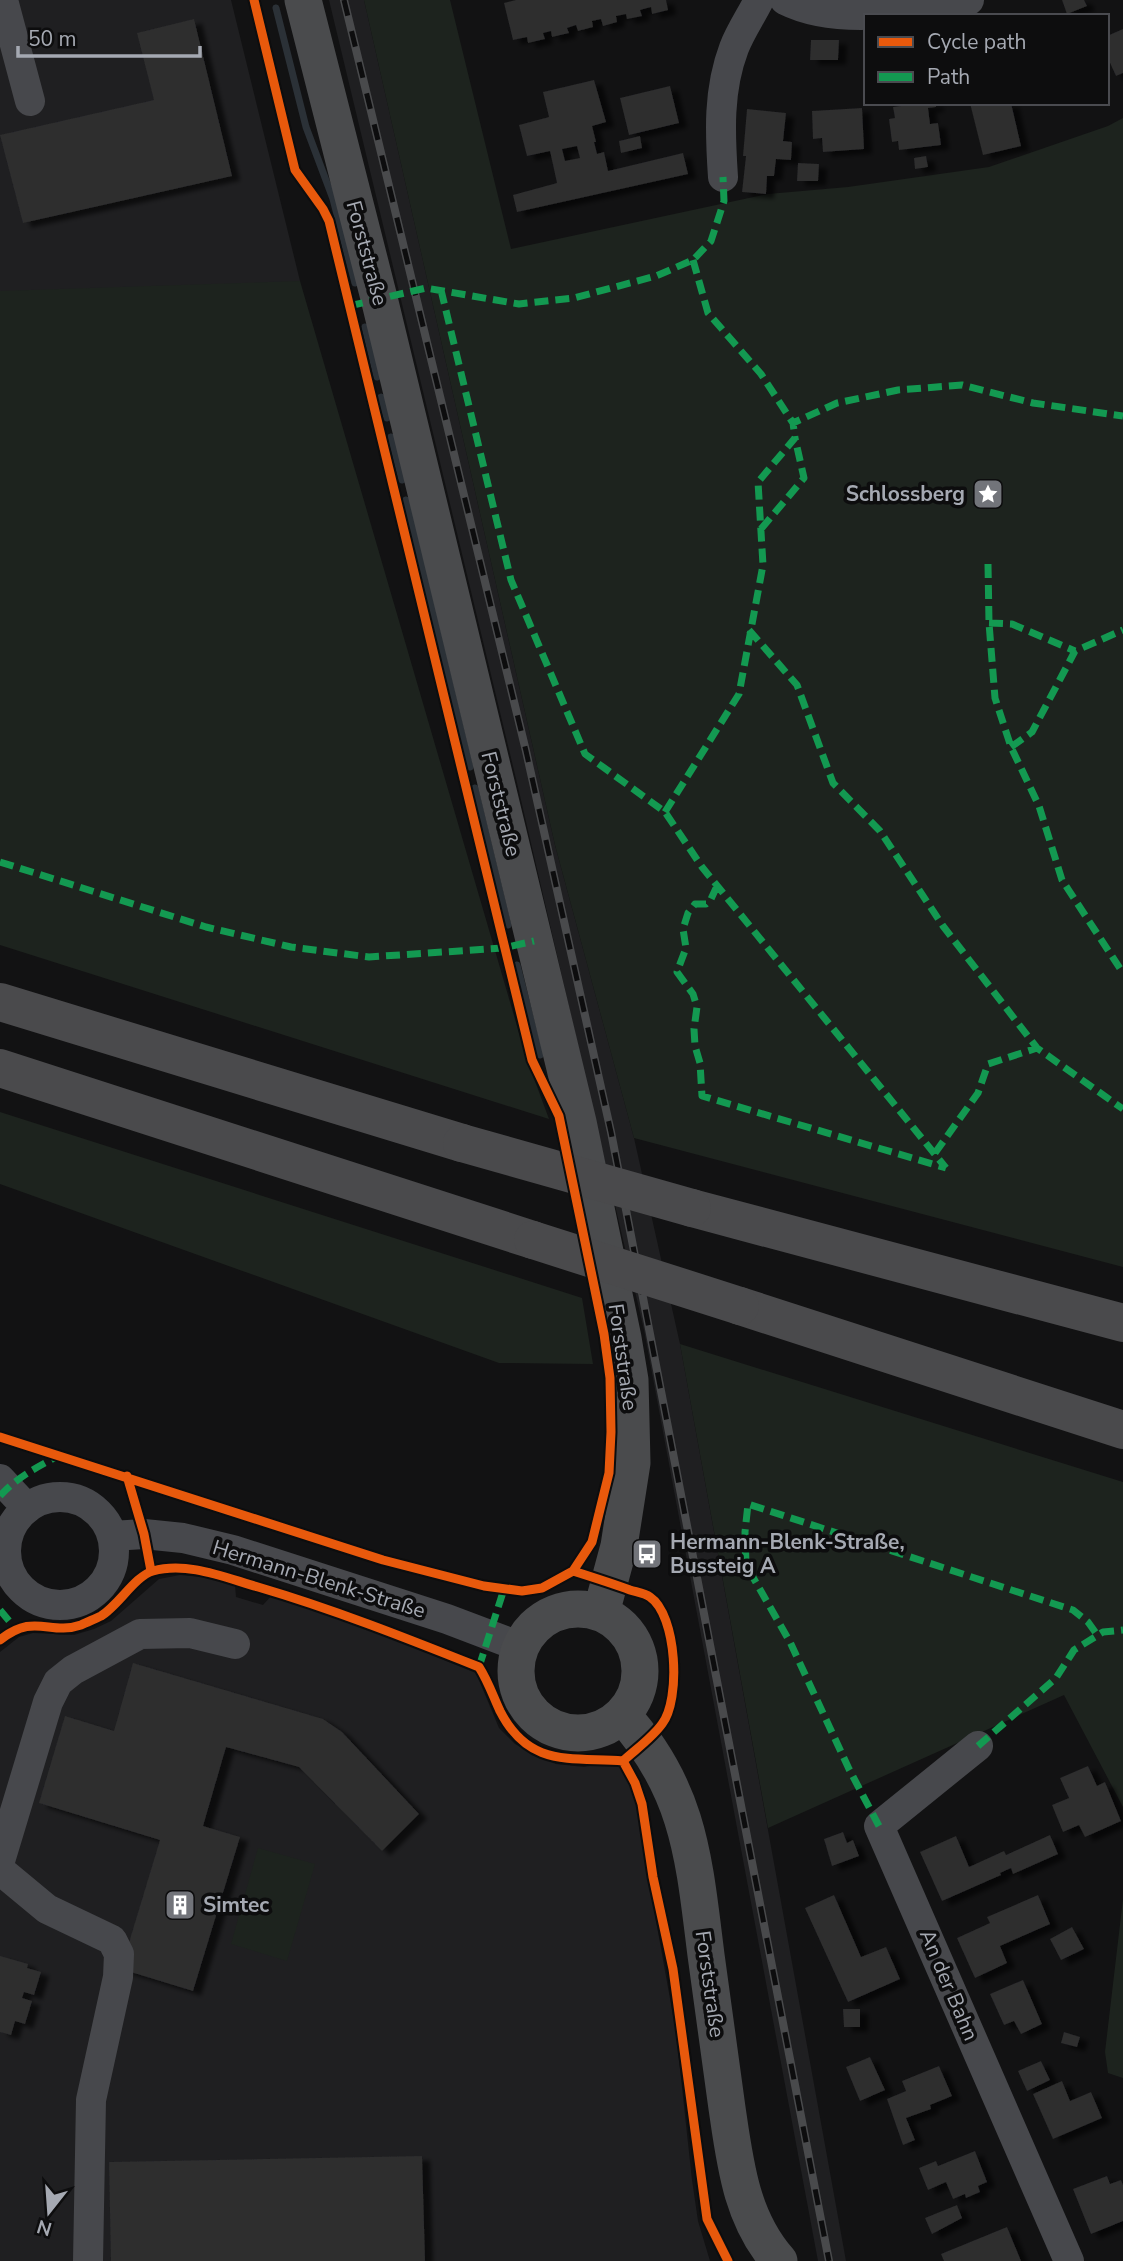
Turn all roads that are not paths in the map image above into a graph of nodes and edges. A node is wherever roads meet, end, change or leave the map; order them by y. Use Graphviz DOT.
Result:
graph roads {
  1 [pos="3,0"];
  2 [pos="303,0"];
  3 [pos="759,0"];
  4 [pos="785,0"];
  5 [pos="969,0"];
  6 [pos="30,101"];
  7 [pos="723,177"];
  8 [pos="0,1002"];
  9 [pos="0,1068"];
  10 [pos="1123,1323"];
  11 [pos="1123,1430"];
  12 [pos="0,1479"];
  13 [pos="27,1508"];
  14 [pos="113,1536"];
  15 [pos="9,1590"];
  16 [pos="601,1613"];
  17 [pos="235,1644"];
  18 [pos="521,1647"];
  19 [pos="622,1715"];
  20 [pos="978,1746"];
  21 [pos="0,1860"];
  22 [pos="0,1870"];
  23 [pos="88,2261"];
  24 [pos="779,2261"];
  25 [pos="1069,2261"];
  1 -- 6 [label="street"];
  2 -- 16 [label="main road, Forststraße"];
  3 -- 7 [label="street"];
  4 -- 5 [label="street"];
  8 -- 10 [label="highway, bridge"];
  9 -- 11 [label="highway, bridge"];
  12 -- 13 [label="street"];
  13 -- 14 [label="street"];
  13 -- 15 [label="street"];
  14 -- 15 [label="street"];
  14 -- 18 [label="street, Hermann-Blenk-Straße"];
  16 -- 18 [label="main road"];
  16 -- 19 [label="main road"];
  17 -- 21 [label="street"];
  18 -- 19 [label="main road"];
  19 -- 24 [label="main road, Forststraße"];
  20 -- 25 [label="street, An der Bahn"];
  22 -- 23 [label="street"];
}
